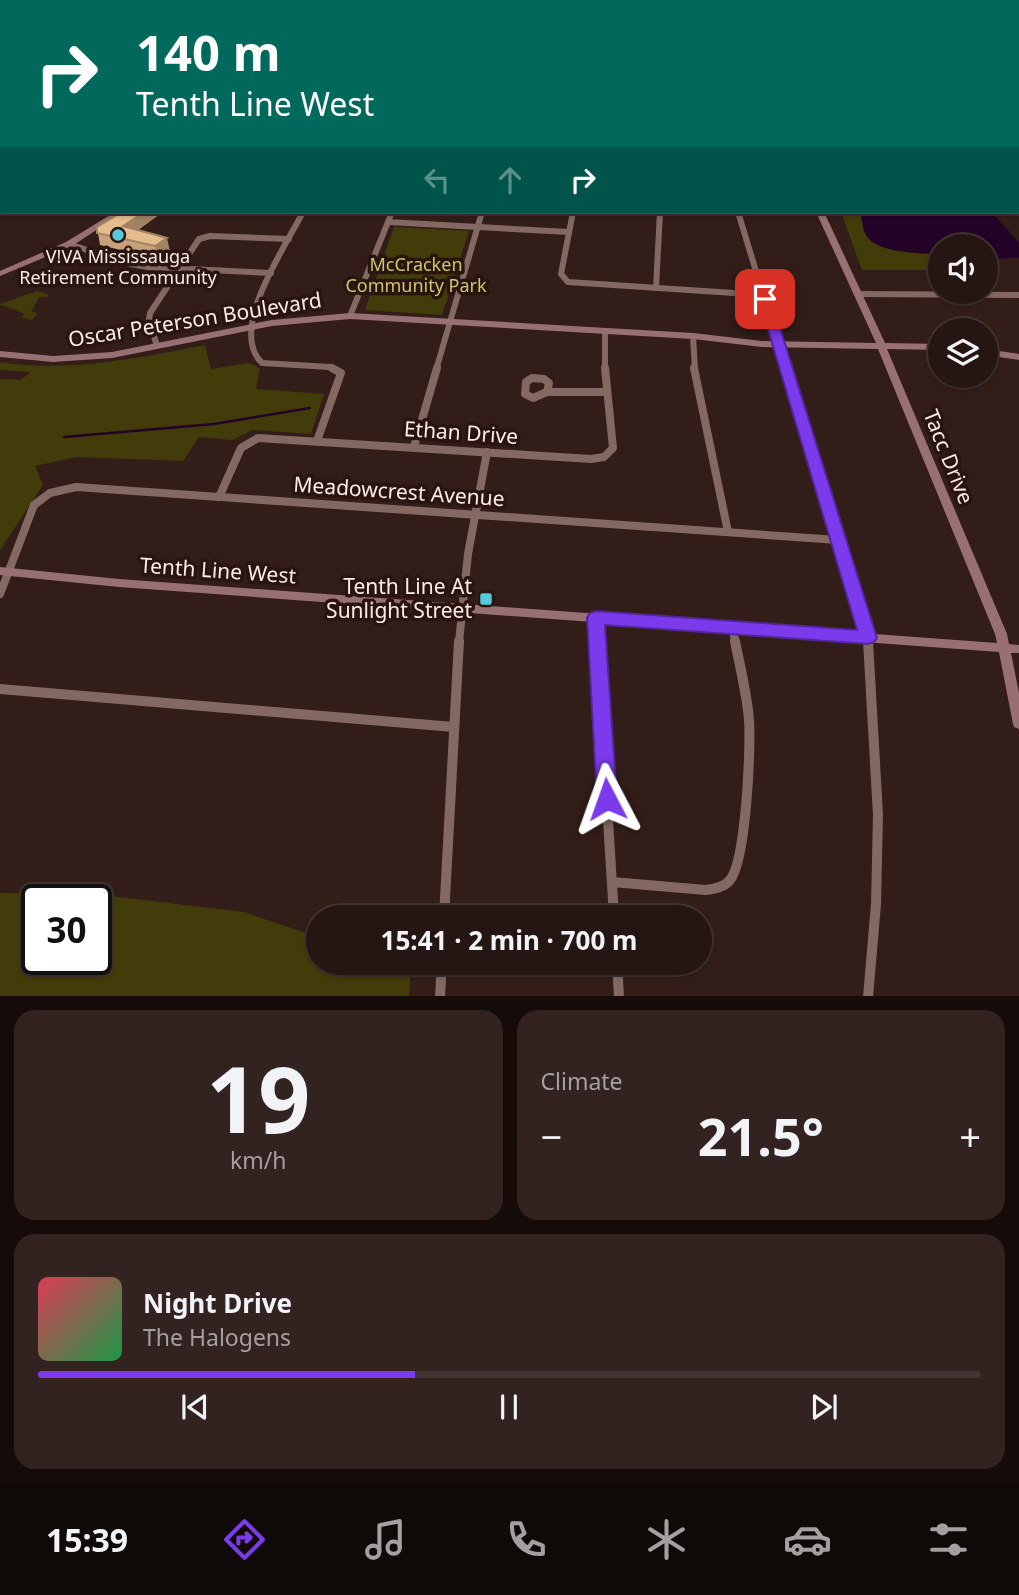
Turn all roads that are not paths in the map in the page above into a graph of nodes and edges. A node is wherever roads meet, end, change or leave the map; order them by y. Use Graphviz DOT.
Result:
graph roads {
  1 [pos="117,214"];
  2 [pos="302,214"];
  3 [pos="391,214"];
  4 [pos="481,214"];
  5 [pos="573,214"];
  6 [pos="660,214"];
  7 [pos="739,214"];
  8 [pos="821,214"];
  9 [pos="388,222"];
  10 [pos="477,226"];
  11 [pos="569,232"];
  12 [pos="289,239"];
  13 [pos="69,244"];
  14 [pos="178,268"];
  15 [pos="271,273"];
  16 [pos="0,274"];
  17 [pos="656,288"];
  18 [pos="858,294"];
  19 [pos="764,295"];
  20 [pos="1019,295"];
  21 [pos="350,316"];
  22 [pos="452,322"];
  23 [pos="251,327"];
  24 [pos="605,331"];
  25 [pos="693,336"];
  26 [pos="778,345"];
  27 [pos="881,345"];
  28 [pos="157,346"];
  29 [pos="928,347"];
  30 [pos="0,354"];
  31 [pos="998,354"];
  32 [pos="1019,357"];
  33 [pos="607,392"];
  34 [pos="547,393"];
  35 [pos="317,441"];
  36 [pos="414,447"];
  37 [pos="487,452"];
  38 [pos="219,497"];
  39 [pos="475,515"];
  40 [pos="728,532"];
  41 [pos="838,540"];
  42 [pos="4,572"];
  43 [pos="0,594"];
  44 [pos="461,608"];
  45 [pos="596,618"];
  46 [pos="733,628"];
  47 [pos="868,638"];
  48 [pos="1003,647"];
  49 [pos="1019,649"];
  50 [pos="0,689"];
  51 [pos="1019,724"];
  52 [pos="454,727"];
  53 [pos="612,882"];
  54 [pos="445,905"];
  55 [pos="613,905"];
  56 [pos="441,975"];
  57 [pos="618,975"];
  58 [pos="440,996"];
  59 [pos="619,996"];
  60 [pos="868,996"];
  1 -- 13 [label="street"];
  2 -- 12 [label="street"];
  3 -- 9 [label="street"];
  4 -- 10 [label="street"];
  5 -- 11 [label="street"];
  6 -- 17 [label="street"];
  7 -- 19 [label="street"];
  8 -- 18 [label="street, Tacc Drive"];
  9 -- 10 [label="street"];
  9 -- 21 [label="street"];
  10 -- 11 [label="street"];
  10 -- 22 [label="street"];
  11 -- 17 [label="street"];
  12 -- 14 [label="street"];
  12 -- 15 [label="street"];
  13 -- 14 [label="street"];
  13 -- 16 [label="street"];
  14 -- 15 [label="street"];
  14 -- 28 [label="street"];
  15 -- 23 [label="street"];
  17 -- 19 [label="street"];
  18 -- 20 [label="street"];
  18 -- 27 [label="street, Tacc Drive"];
  19 -- 26 [label="street"];
  21 -- 22 [label="street, Oscar Peterson Boulevard"];
  21 -- 23 [label="street, Oscar Peterson Boulevard"];
  22 -- 24 [label="street, Oscar Peterson Boulevard"];
  22 -- 36 [label="street"];
  23 -- 28 [label="street, Oscar Peterson Boulevard"];
  23 -- 35 [label="street"];
  24 -- 25 [label="street, Oscar Peterson Boulevard"];
  24 -- 33 [label="street, Ethan Drive"];
  25 -- 26 [label="street, Oscar Peterson Boulevard"];
  25 -- 40 [label="street"];
  26 -- 27 [label="street, Oscar Peterson Boulevard"];
  26 -- 41 [label="street"];
  27 -- 29 [label="street, Oscar Peterson Boulevard"];
  27 -- 48 [label="street, Tacc Drive"];
  28 -- 30 [label="street, Oscar Peterson Boulevard"];
  31 -- 32 [label="street"];
  33 -- 34 [label="street"];
  33 -- 37 [label="street, Ethan Drive"];
  35 -- 36 [label="street, Ethan Drive"];
  35 -- 38 [label="street, Ethan Drive"];
  36 -- 37 [label="street, Ethan Drive"];
  37 -- 39 [label="street"];
  38 -- 39 [label="street, Meadowcrest Avenue"];
  38 -- 42 [label="street, Meadowcrest Avenue"];
  39 -- 40 [label="street, Meadowcrest Avenue"];
  39 -- 44 [label="street"];
  40 -- 41 [label="street, Meadowcrest Avenue"];
  41 -- 47 [label="street"];
  42 -- 43 [label="street, Meadowcrest Avenue"];
  42 -- 44 [label="street, Tenth Line West"];
  44 -- 45 [label="street, Tenth Line West"];
  44 -- 52 [label="street"];
  45 -- 46 [label="street, Tenth Line West"];
  45 -- 53 [label="street"];
  46 -- 47 [label="street, Tenth Line West"];
  46 -- 53 [label="street"];
  47 -- 48 [label="street, Tenth Line West"];
  47 -- 60 [label="street"];
  48 -- 49 [label="street, Tenth Line West"];
  48 -- 51 [label="street, Tacc Drive"];
  50 -- 52 [label="street"];
  52 -- 54 [label="street"];
  53 -- 55 [label="street"];
  56 -- 58 [label="street"];
  57 -- 59 [label="street"];
}
